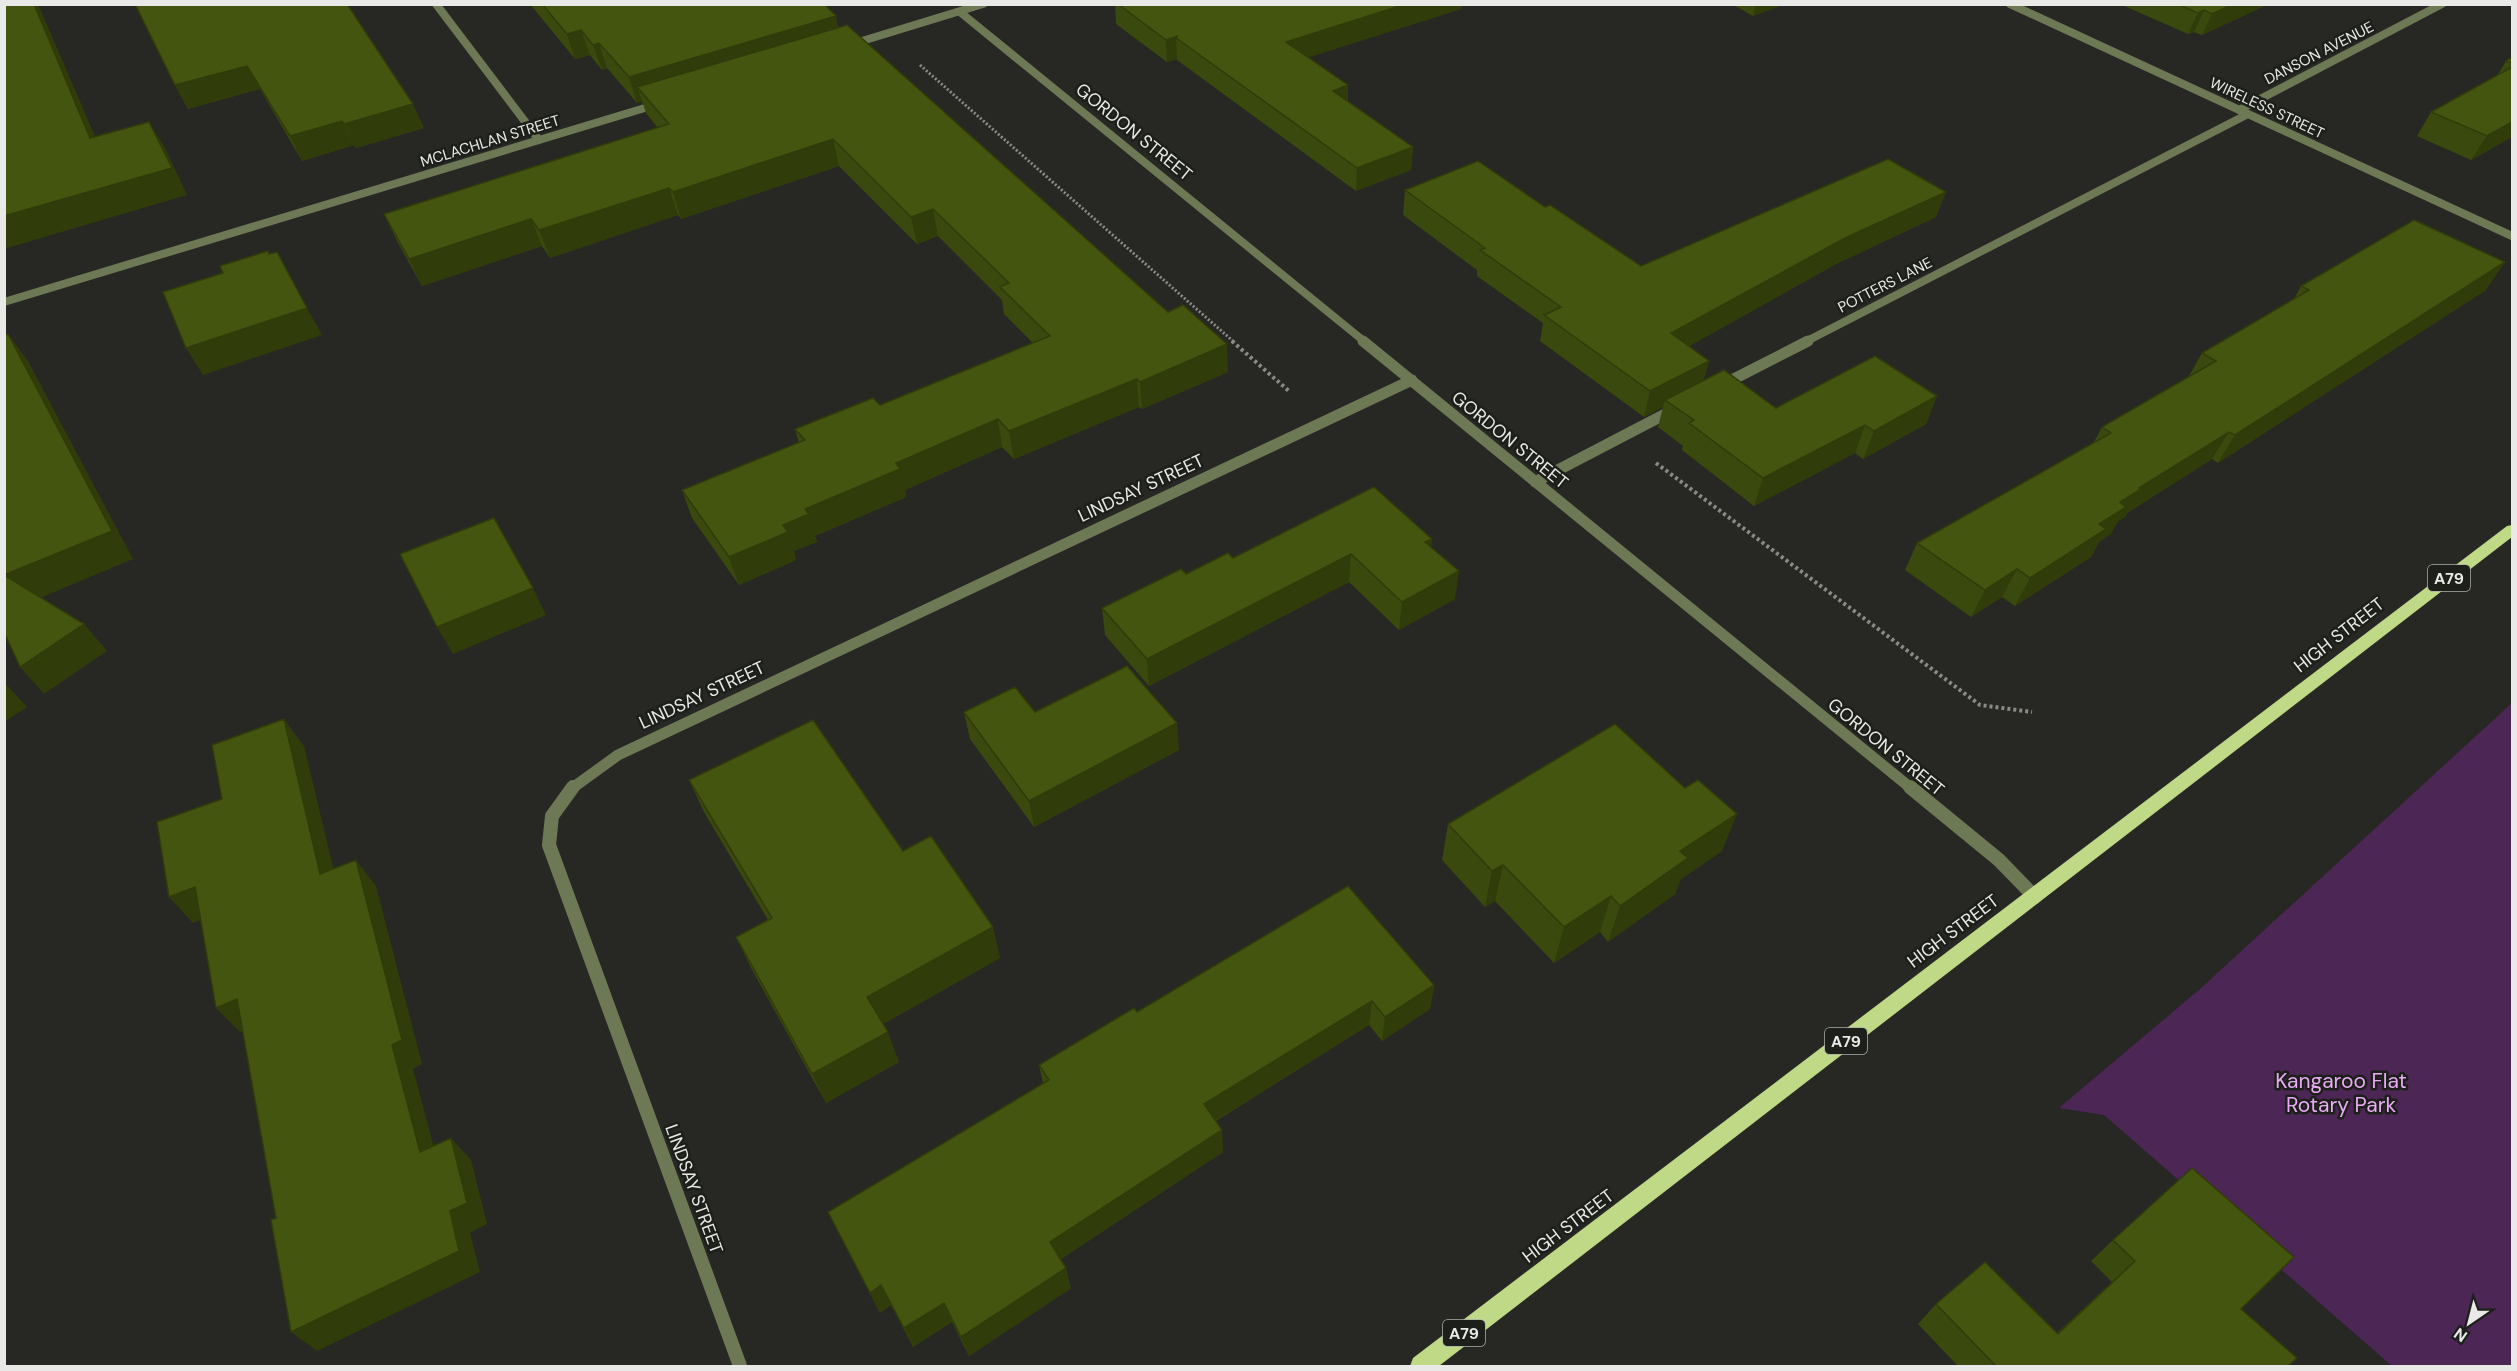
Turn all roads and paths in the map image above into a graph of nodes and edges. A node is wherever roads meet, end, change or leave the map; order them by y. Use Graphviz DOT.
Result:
graph roads {
  1 [pos="436,4"];
  2 [pos="983,4"];
  3 [pos="2010,4"];
  4 [pos="2442,4"];
  5 [pos="960,12"];
  6 [pos="835,50"];
  7 [pos="917,63"];
  8 [pos="664,102"];
  9 [pos="2244,112"];
  10 [pos="539,140"];
  11 [pos="2512,236"];
  12 [pos="4,302"];
  13 [pos="1412,381"];
  14 [pos="1714,389"];
  15 [pos="1290,392"];
  16 [pos="1683,405"];
  17 [pos="1651,459"];
  18 [pos="1535,482"];
  19 [pos="2512,530"];
  20 [pos="2032,712"];
  21 [pos="2035,897"];
  22 [pos="740,1366"];
  23 [pos="1421,1366"];
  1 -- 10 [label="street"];
  2 -- 5 [label="street"];
  3 -- 9 [label="street, WIRELESS STREET"];
  4 -- 9 [label="street, DANSON AVENUE"];
  5 -- 6 [label="street"];
  5 -- 13 [label="street, GORDON STREET"];
  7 -- 15 [label="path"];
  8 -- 10 [label="street, MCLACHLAN STREET"];
  9 -- 11 [label="street, WIRELESS STREET"];
  9 -- 14 [label="street, POTTERS LANE"];
  10 -- 12 [label="street, MCLACHLAN STREET"];
  13 -- 18 [label="street, GORDON STREET"];
  13 -- 22 [label="street, LINDSAY STREET"];
  16 -- 18 [label="street"];
  17 -- 20 [label="path"];
  18 -- 21 [label="street, GORDON STREET"];
  19 -- 21 [label="highway, HIGH STREET / A79"];
  21 -- 23 [label="highway, HIGH STREET / A79"];
}
